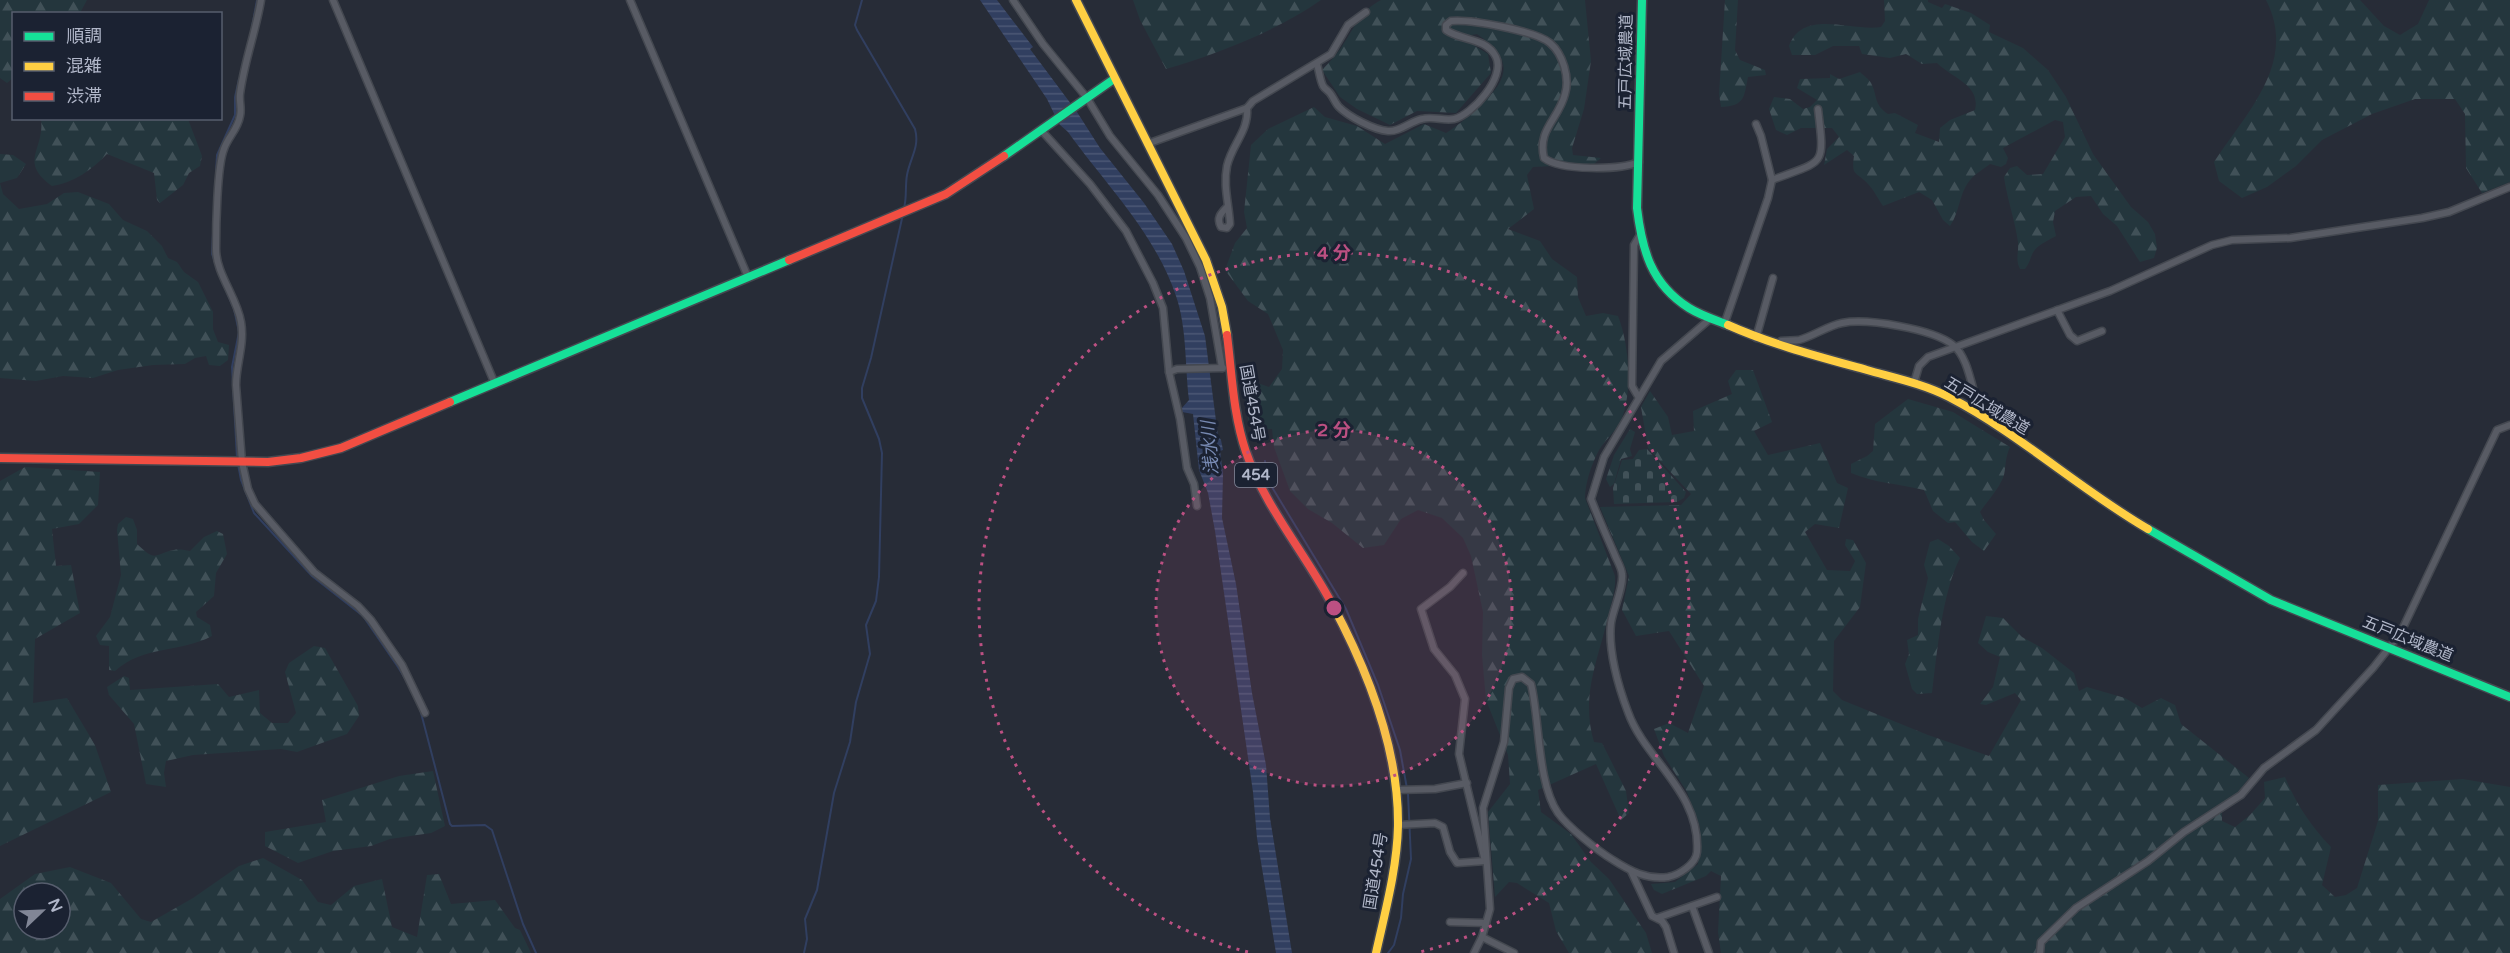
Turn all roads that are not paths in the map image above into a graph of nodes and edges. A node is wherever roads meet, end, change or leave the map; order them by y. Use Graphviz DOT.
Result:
graph roads {
  1 [pos="261,0"];
  2 [pos="333,0"];
  3 [pos="630,0"];
  4 [pos="1013,0"];
  5 [pos="1076,0"];
  6 [pos="1642,0"];
  7 [pos="1366,12"];
  8 [pos="1317,64"];
  9 [pos="1114,79"];
  10 [pos="1084,99"];
  11 [pos="1247,108"];
  12 [pos="1818,109"];
  13 [pos="1756,124"];
  14 [pos="1045,128"];
  15 [pos="1147,144"];
  16 [pos="1640,162"];
  17 [pos="1772,180"];
  18 [pos="2510,188"];
  19 [pos="1227,207"];
  20 [pos="1640,235"];
  21 [pos="748,277"];
  22 [pos="1773,278"];
  23 [pos="2057,310"];
  24 [pos="1711,318"];
  25 [pos="1724,325"];
  26 [pos="2102,331"];
  27 [pos="1756,338"];
  28 [pos="1781,341"];
  29 [pos="1954,346"];
  30 [pos="1223,368"];
  31 [pos="1169,372"];
  32 [pos="1914,383"];
  33 [pos="495,384"];
  34 [pos="1639,398"];
  35 [pos="1976,399"];
  36 [pos="2510,425"];
  37 [pos="0,458"];
  38 [pos="242,462"];
  39 [pos="1197,506"];
  40 [pos="1463,573"];
  41 [pos="2391,648"];
  42 [pos="2510,697"];
  43 [pos="425,713"];
  44 [pos="1467,783"];
  45 [pos="1397,790"];
  46 [pos="1398,825"];
  47 [pos="1486,863"];
  48 [pos="1631,871"];
  49 [pos="1717,897"];
  50 [pos="1692,906"];
  51 [pos="1657,918"];
  52 [pos="1450,922"];
  53 [pos="1486,923"];
  54 [pos="1482,937"];
  55 [pos="1376,953"];
  56 [pos="1474,953"];
  57 [pos="1514,953"];
  58 [pos="1674,953"];
  59 [pos="1709,953"];
  60 [pos="2040,953"];
  1 -- 38 [label="street"];
  2 -- 33 [label="street"];
  3 -- 21 [label="street"];
  4 -- 10 [label="street"];
  5 -- 9 [label="main road, 国道454号 / 454"];
  6 -- 16 [label="main road, 五戸広域農道"];
  7 -- 8 [label="street"];
  8 -- 11 [label="street"];
  8 -- 16 [label="street"];
  9 -- 10 [label="main road"];
  9 -- 15 [label="main road, 国道454号 / 454"];
  10 -- 14 [label="main road"];
  10 -- 30 [label="street"];
  11 -- 15 [label="street"];
  11 -- 19 [label="street"];
  12 -- 17 [label="street"];
  13 -- 17 [label="street"];
  14 -- 21 [label="main road"];
  14 -- 31 [label="street"];
  15 -- 30 [label="main road, 国道454号 / 454"];
  16 -- 20 [label="main road, 五戸広域農道"];
  17 -- 25 [label="street"];
  18 -- 23 [label="street"];
  20 -- 24 [label="main road, 五戸広域農道"];
  20 -- 34 [label="street"];
  21 -- 33 [label="main road"];
  22 -- 27 [label="street"];
  23 -- 26 [label="street"];
  23 -- 29 [label="street"];
  24 -- 25 [label="main road, 五戸広域農道"];
  24 -- 34 [label="street"];
  25 -- 27 [label="main road, 五戸広域農道"];
  27 -- 32 [label="main road, 五戸広域農道"];
  28 -- 29 [label="street"];
  29 -- 32 [label="street"];
  29 -- 35 [label="street"];
  30 -- 31 [label="street"];
  30 -- 45 [label="main road, 国道454号 / 454"];
  31 -- 39 [label="street"];
  32 -- 41 [label="main road, 五戸広域農道"];
  33 -- 38 [label="main road"];
  34 -- 48 [label="street"];
  36 -- 41 [label="street"];
  37 -- 38 [label="main road"];
  38 -- 43 [label="street"];
  40 -- 44 [label="street"];
  41 -- 42 [label="main road, 五戸広域農道"];
  41 -- 60 [label="street"];
  44 -- 45 [label="street"];
  44 -- 47 [label="street"];
  45 -- 46 [label="main road, 国道454号 / 454"];
  46 -- 47 [label="street"];
  46 -- 55 [label="main road, 国道454号 / 454"];
  47 -- 48 [label="street"];
  47 -- 53 [label="street"];
  48 -- 51 [label="street"];
  49 -- 50 [label="street"];
  50 -- 51 [label="street"];
  50 -- 59 [label="street"];
  51 -- 58 [label="street"];
  52 -- 53 [label="street"];
  53 -- 54 [label="street"];
  54 -- 56 [label="street"];
  54 -- 57 [label="street"];
}
